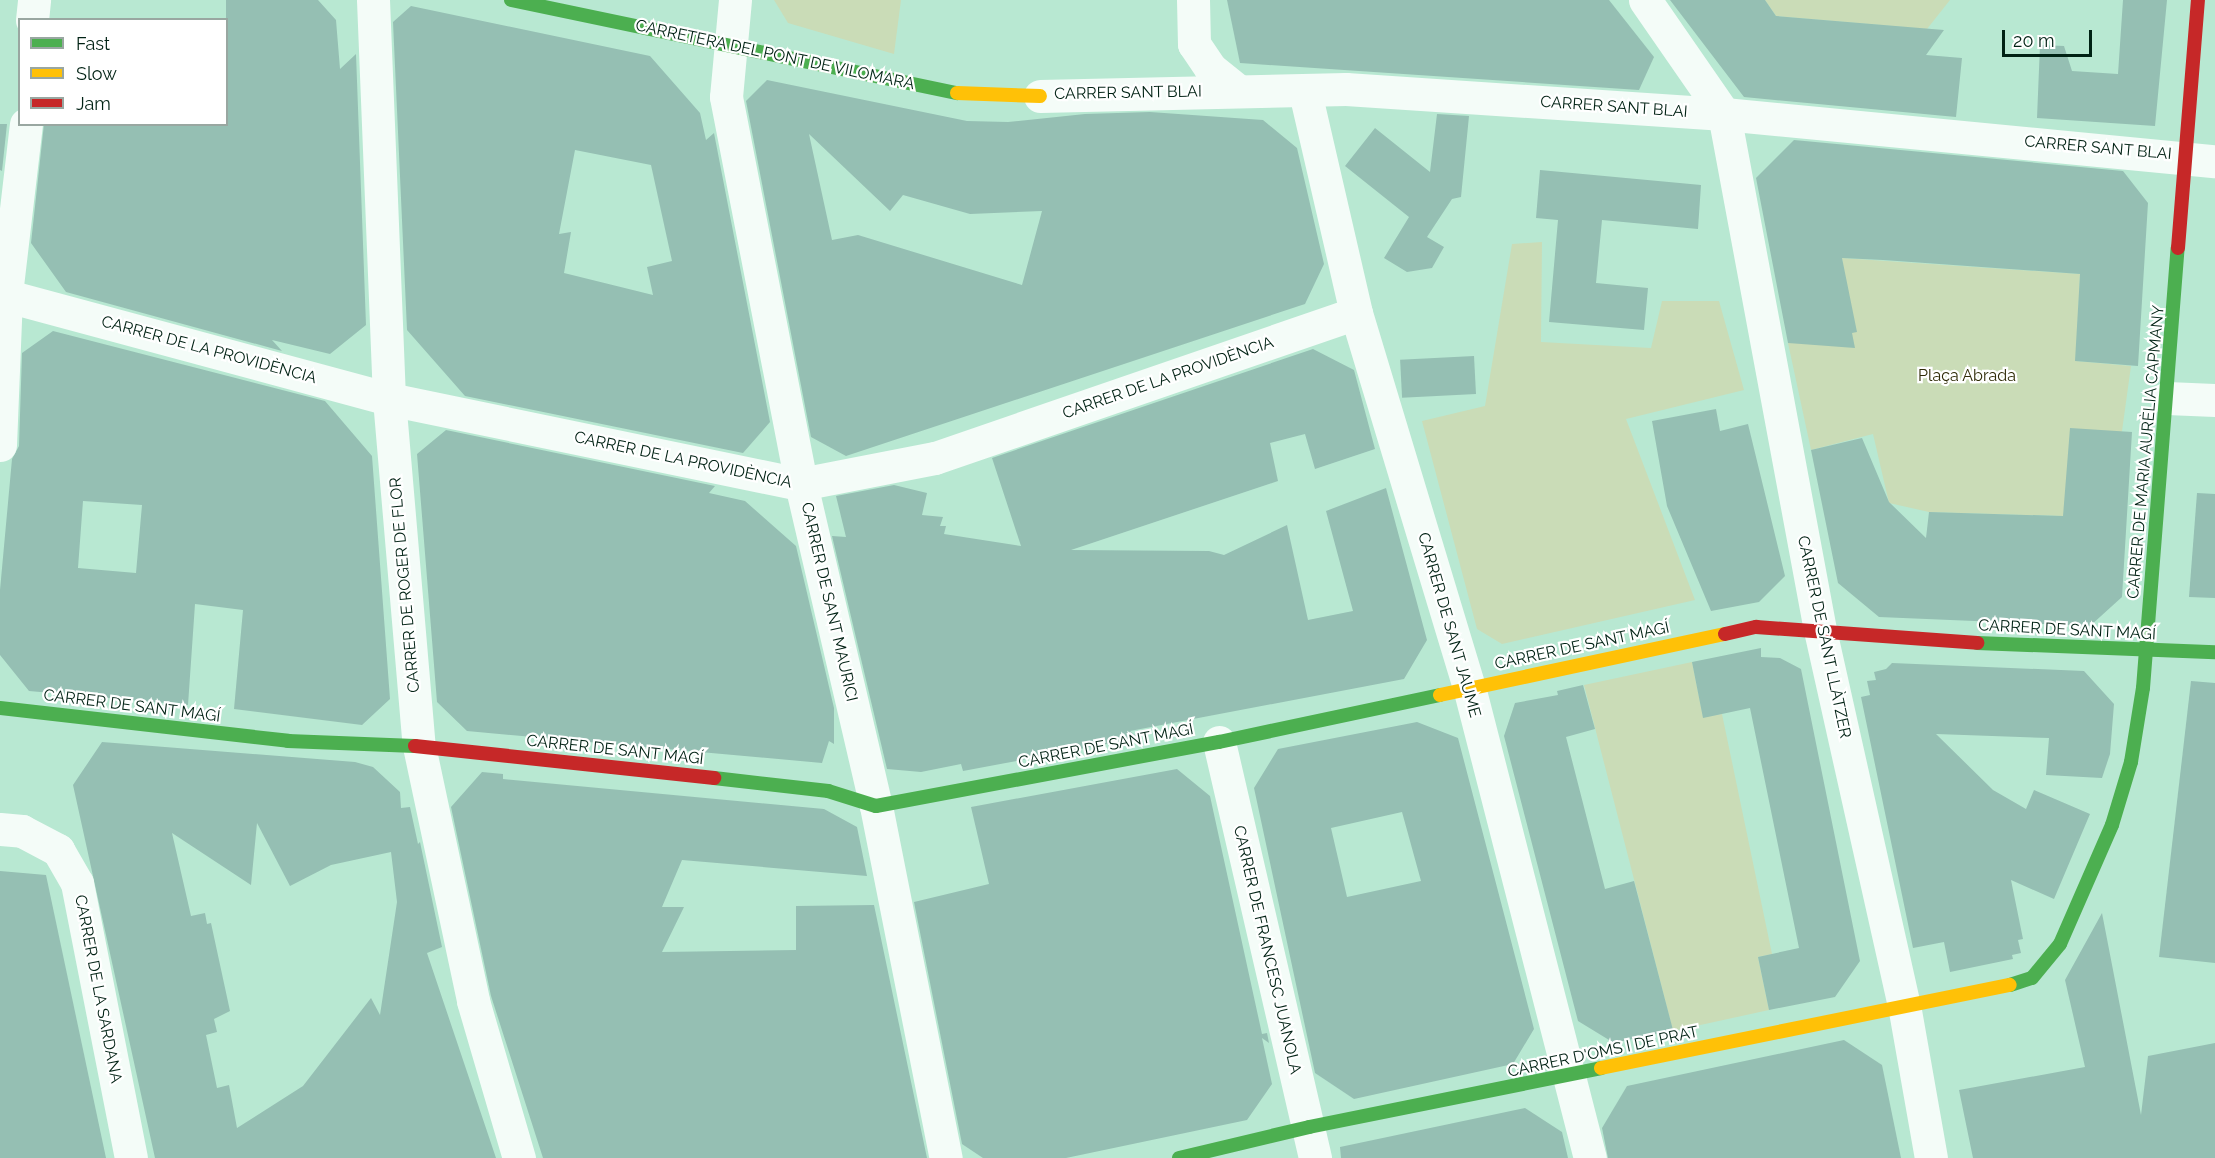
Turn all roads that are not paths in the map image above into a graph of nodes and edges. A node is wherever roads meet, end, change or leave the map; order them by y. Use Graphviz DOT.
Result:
graph roads {
  1 [pos="34,0"];
  2 [pos="373,0"];
  3 [pos="511,0"];
  4 [pos="735,0"];
  5 [pos="1193,0"];
  6 [pos="1645,0"];
  7 [pos="2198,0"];
  8 [pos="32,18"];
  9 [pos="730,45"];
  10 [pos="1238,91"];
  11 [pos="1305,92"];
  12 [pos="1040,96"];
  13 [pos="1724,114"];
  14 [pos="26,126"];
  15 [pos="2205,155"];
  16 [pos="3,294"];
  17 [pos="1356,313"];
  18 [pos="2167,398"];
  19 [pos="389,399"];
  20 [pos="2215,400"];
  21 [pos="0,445"];
  22 [pos="801,484"];
  23 [pos="1820,630"];
  24 [pos="2145,651"];
  25 [pos="2215,652"];
  26 [pos="1469,687"];
  27 [pos="0,708"];
  28 [pos="1219,742"];
  29 [pos="418,746"];
  30 [pos="876,806"];
  31 [pos="0,828"];
  32 [pos="2032,978"];
  33 [pos="1904,1005"];
  34 [pos="1568,1076"];
  35 [pos="1312,1143"];
  36 [pos="131,1158"];
  37 [pos="519,1158"];
  38 [pos="946,1158"];
  39 [pos="1179,1158"];
  40 [pos="1590,1158"];
  41 [pos="1932,1158"];
  1 -- 8 [label="street"];
  2 -- 19 [label="street, CARRER DE ROGER DE FLOR"];
  3 -- 9 [label="street, CARRETERA DEL PONT DE VILOMARA"];
  4 -- 9 [label="street, CARRER DE SANT MAURICI"];
  5 -- 10 [label="street"];
  6 -- 13 [label="street"];
  7 -- 15 [label="street, CARRER DE MARIA AURÈLIA CAPMANY"];
  9 -- 12 [label="street, CARRETERA DEL PONT DE VILOMARA"];
  9 -- 22 [label="street, CARRER DE SANT MAURICI"];
  10 -- 11 [label="street, CARRER SANT BLAI"];
  10 -- 12 [label="street, CARRER SANT BLAI"];
  11 -- 13 [label="street, CARRER SANT BLAI"];
  11 -- 17 [label="street, CARRER DE SANT JAUME"];
  13 -- 15 [label="street, CARRER SANT BLAI"];
  13 -- 23 [label="street, CARRER DE SANT LLÀTZER"];
  14 -- 16 [label="street"];
  15 -- 18 [label="street, CARRER DE MARIA AURÈLIA CAPMANY"];
  16 -- 19 [label="street, CARRER DE LA PROVIDÈNCIA"];
  16 -- 21 [label="street"];
  17 -- 22 [label="street, CARRER DE LA PROVIDÈNCIA"];
  17 -- 26 [label="street, CARRER DE SANT JAUME"];
  18 -- 20 [label="street"];
  18 -- 24 [label="street, CARRER DE MARIA AURÈLIA CAPMANY"];
  19 -- 22 [label="street, CARRER DE LA PROVIDÈNCIA"];
  19 -- 29 [label="street, CARRER DE ROGER DE FLOR"];
  22 -- 30 [label="street, CARRER DE SANT MAURICI"];
  23 -- 24 [label="street, CARRER DE SANT MAGÍ"];
  23 -- 26 [label="street, CARRER DE SANT MAGÍ"];
  23 -- 33 [label="street, CARRER DE SANT LLÀTZER"];
  24 -- 25 [label="street, CARRER DE SANT MAGÍ"];
  24 -- 32 [label="street, CARRER DE MARIA AURÈLIA CAPMANY"];
  26 -- 28 [label="street, CARRER DE SANT MAGÍ"];
  26 -- 34 [label="street, CARRER DE SANT JAUME"];
  27 -- 29 [label="street, CARRER DE SANT MAGÍ"];
  28 -- 30 [label="street, CARRER DE SANT MAGÍ"];
  28 -- 35 [label="street, CARRER DE FRANCESC JUANOLA"];
  29 -- 30 [label="street, CARRER DE SANT MAGÍ"];
  29 -- 37 [label="street, CARRER DE ROGER DE FLOR"];
  30 -- 38 [label="street, CARRER DE SANT MAURICI"];
  31 -- 36 [label="street, CARRER DE LA SARDANA"];
  32 -- 33 [label="street, CARRER D'OMS I DE PRAT"];
  33 -- 34 [label="street, CARRER D'OMS I DE PRAT"];
  33 -- 41 [label="street, CARRER DE SANT LLÀTZER"];
  34 -- 35 [label="street, CARRER D'OMS I DE PRAT"];
  34 -- 40 [label="street, CARRER DE SANT JAUME"];
  35 -- 39 [label="street, CARRER D'OMS I DE PRAT"];
}
